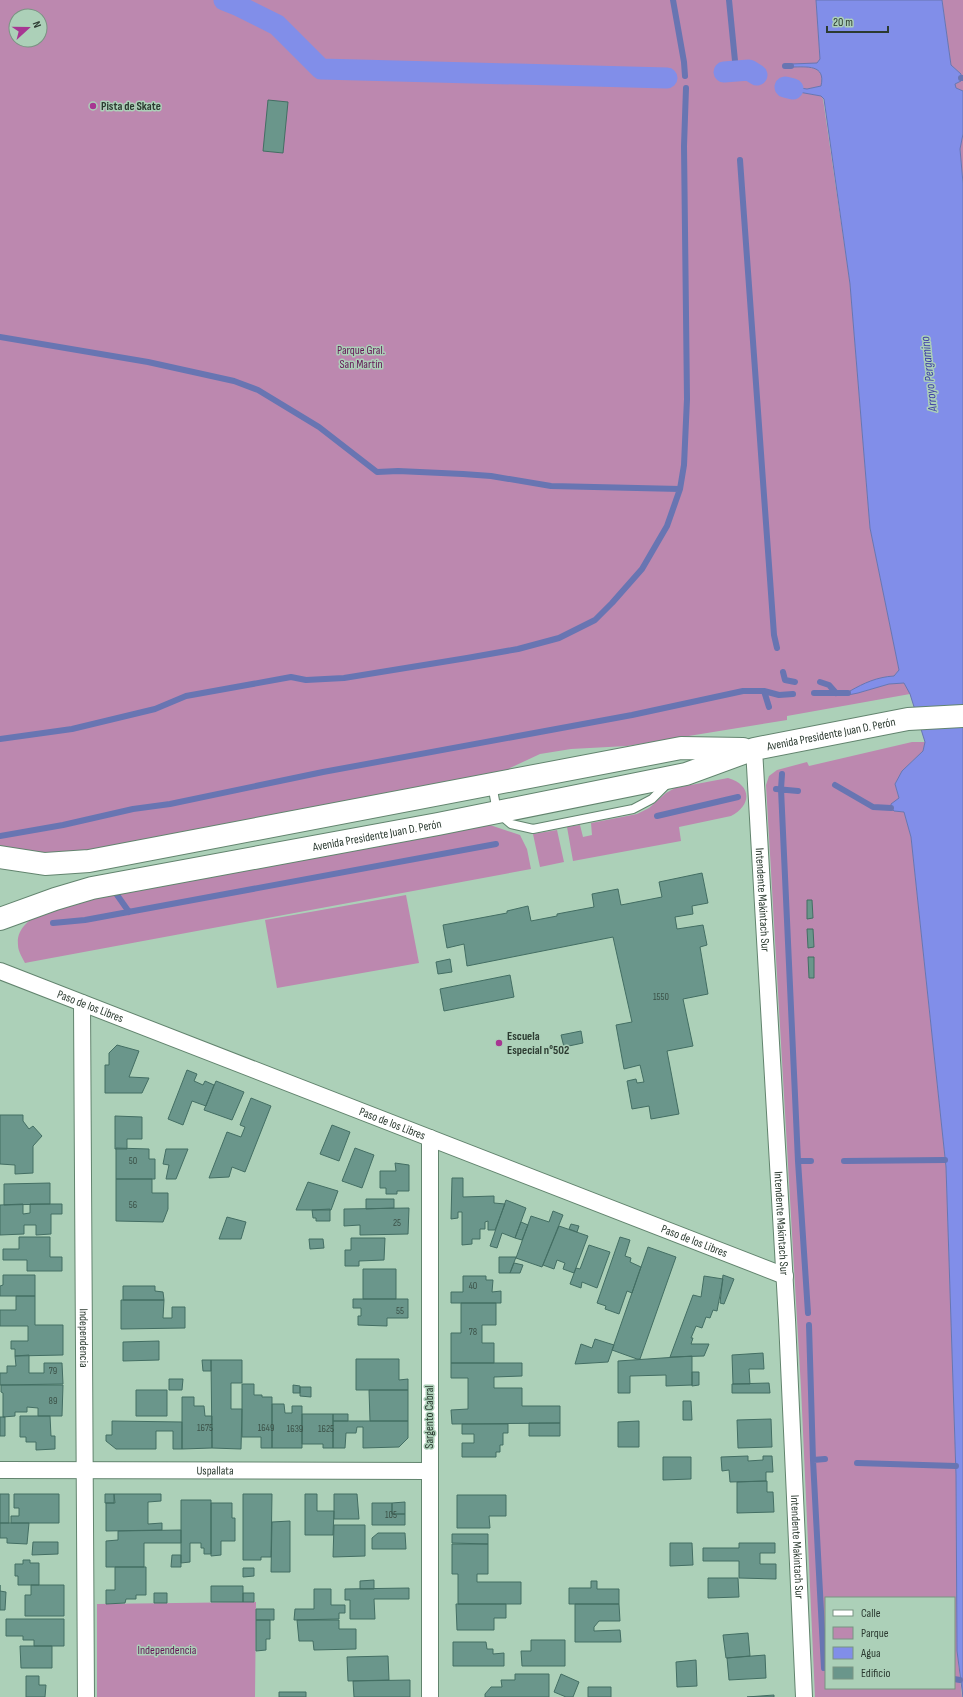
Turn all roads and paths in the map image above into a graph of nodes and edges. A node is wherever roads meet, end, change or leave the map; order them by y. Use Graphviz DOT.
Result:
graph roads {
  1 [pos="963,716"];
  2 [pos="754,749"];
  3 [pos="492,784"];
  4 [pos="497,812"];
  5 [pos="0,857"];
  6 [pos="0,919"];
  7 [pos="0,971"];
  8 [pos="82,1003"];
  9 [pos="430,1138"];
  10 [pos="785,1276"];
  11 [pos="0,1470"];
  12 [pos="84,1470"];
  13 [pos="429,1471"];
  14 [pos="86,1697"];
  15 [pos="430,1697"];
  16 [pos="804,1697"];
  1 -- 2 [label="main road, Avenida Presidente Juan D. Perón"];
  2 -- 3 [label="main road, Avenida Presidente Juan D. Perón"];
  2 -- 4 [label="main road, Avenida Presidente Juan D. Perón"];
  2 -- 10 [label="street, Intendente Makintach Sur"];
  3 -- 4 [label="lane"];
  3 -- 5 [label="main road, Avenida Presidente Juan D. Perón"];
  4 -- 6 [label="main road, Avenida Presidente Juan D. Perón"];
  7 -- 8 [label="street, Paso de los Libres"];
  8 -- 9 [label="street, Paso de los Libres"];
  8 -- 12 [label="street, Independencia"];
  9 -- 10 [label="street, Paso de los Libres"];
  9 -- 13 [label="street, Sargento Cabral"];
  10 -- 16 [label="street, Intendente Makintach Sur"];
  11 -- 12 [label="street, Uspallata"];
  12 -- 13 [label="street, Uspallata"];
  12 -- 14 [label="street, Independencia"];
  13 -- 15 [label="street, Sargento Cabral"];
}
